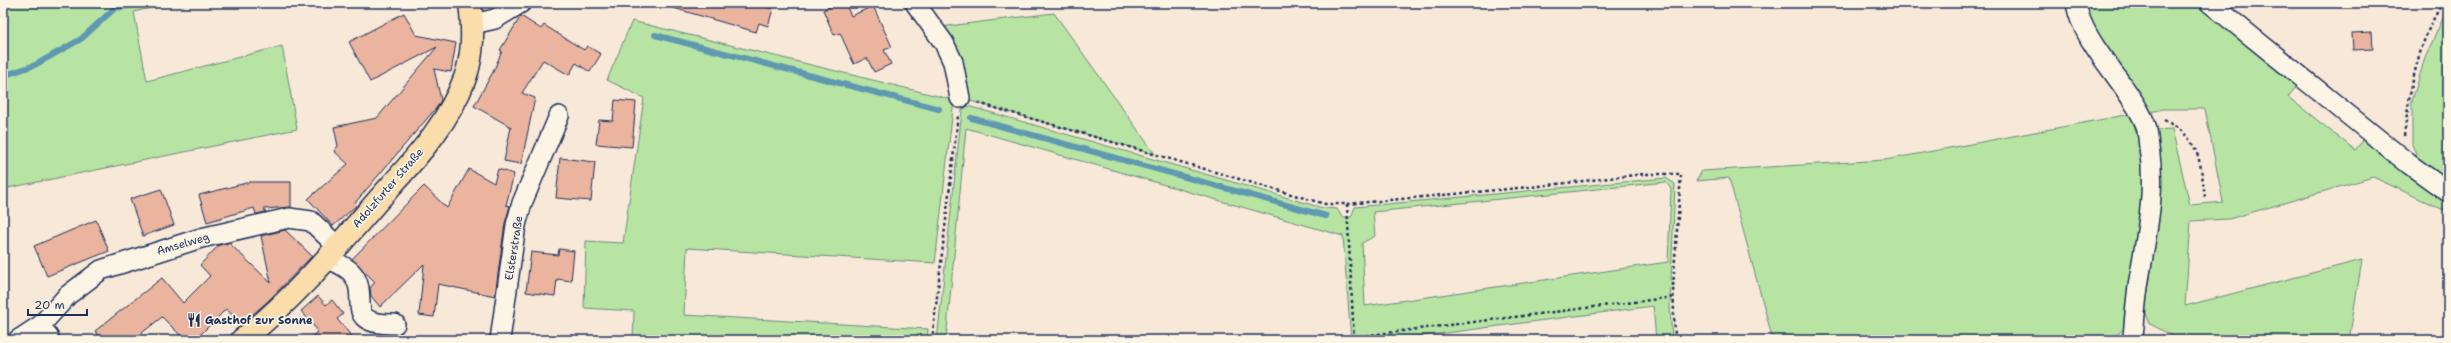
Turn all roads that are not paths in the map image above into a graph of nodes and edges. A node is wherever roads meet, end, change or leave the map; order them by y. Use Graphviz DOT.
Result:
graph roads {
  1 [pos="521,3"];
  2 [pos="915,3"];
  3 [pos="2076,3"];
  4 [pos="2210,3"];
  5 [pos="472,13"];
  6 [pos="960,98"];
  7 [pos="559,116"];
  8 [pos="2448,192"];
  9 [pos="332,252"];
  10 [pos="395,324"];
  11 [pos="46,332"];
  12 [pos="2135,339"];
  13 [pos="18,340"];
  14 [pos="242,340"];
  15 [pos="500,340"];
  1 -- 5 [label="street"];
  2 -- 6 [label="street"];
  3 -- 12 [label="street"];
  4 -- 8 [label="street"];
  5 -- 9 [label="main road, Adolzfurter Straße"];
  7 -- 15 [label="street, Elsterstraße"];
  9 -- 10 [label="street, Amselweg"];
  9 -- 11 [label="street, Amselweg"];
  9 -- 14 [label="main road, Adolzfurter Straße"];
  11 -- 13 [label="street, Amselweg"];
}
